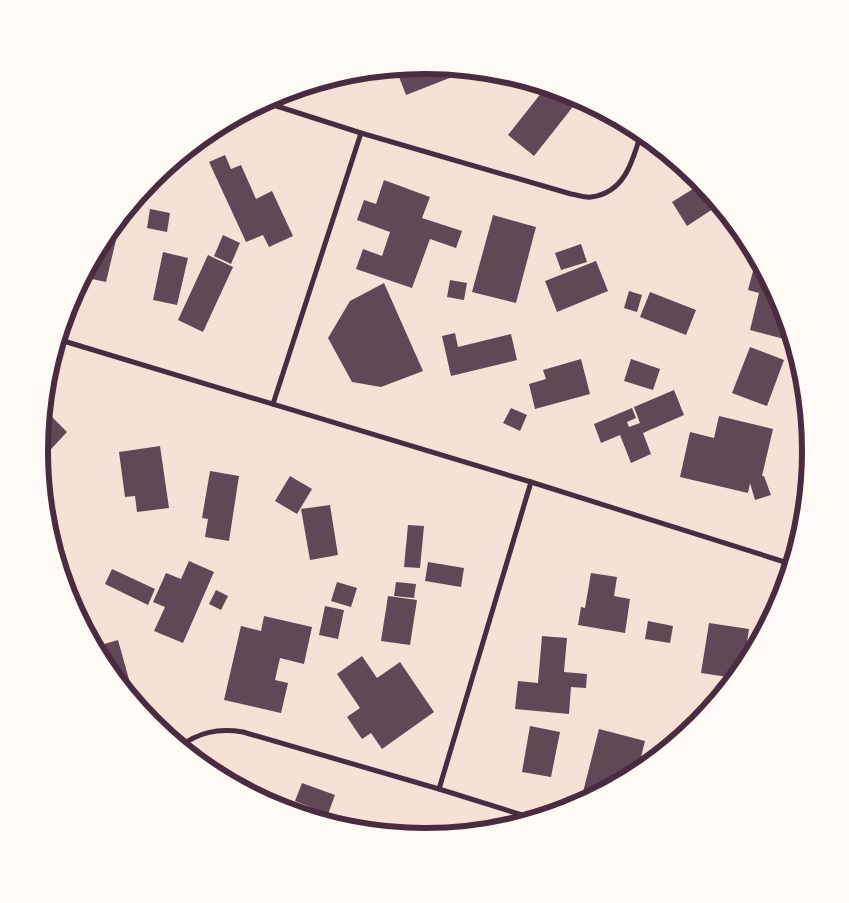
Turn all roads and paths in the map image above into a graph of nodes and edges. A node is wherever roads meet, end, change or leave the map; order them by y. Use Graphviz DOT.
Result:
graph roads {
  1 [pos="275,105"];
  2 [pos="361,133"];
  3 [pos="639,141"];
  4 [pos="64,341"];
  5 [pos="273,404"];
  6 [pos="531,482"];
  7 [pos="784,563"];
  8 [pos="184,742"];
  9 [pos="439,789"];
  10 [pos="524,815"];
  1 -- 2 [label="street"];
  2 -- 3 [label="street"];
  2 -- 5 [label="street"];
  4 -- 5 [label="street"];
  5 -- 6 [label="street"];
  6 -- 7 [label="street"];
  6 -- 9 [label="street"];
  8 -- 9 [label="street"];
  9 -- 10 [label="street"];
}
